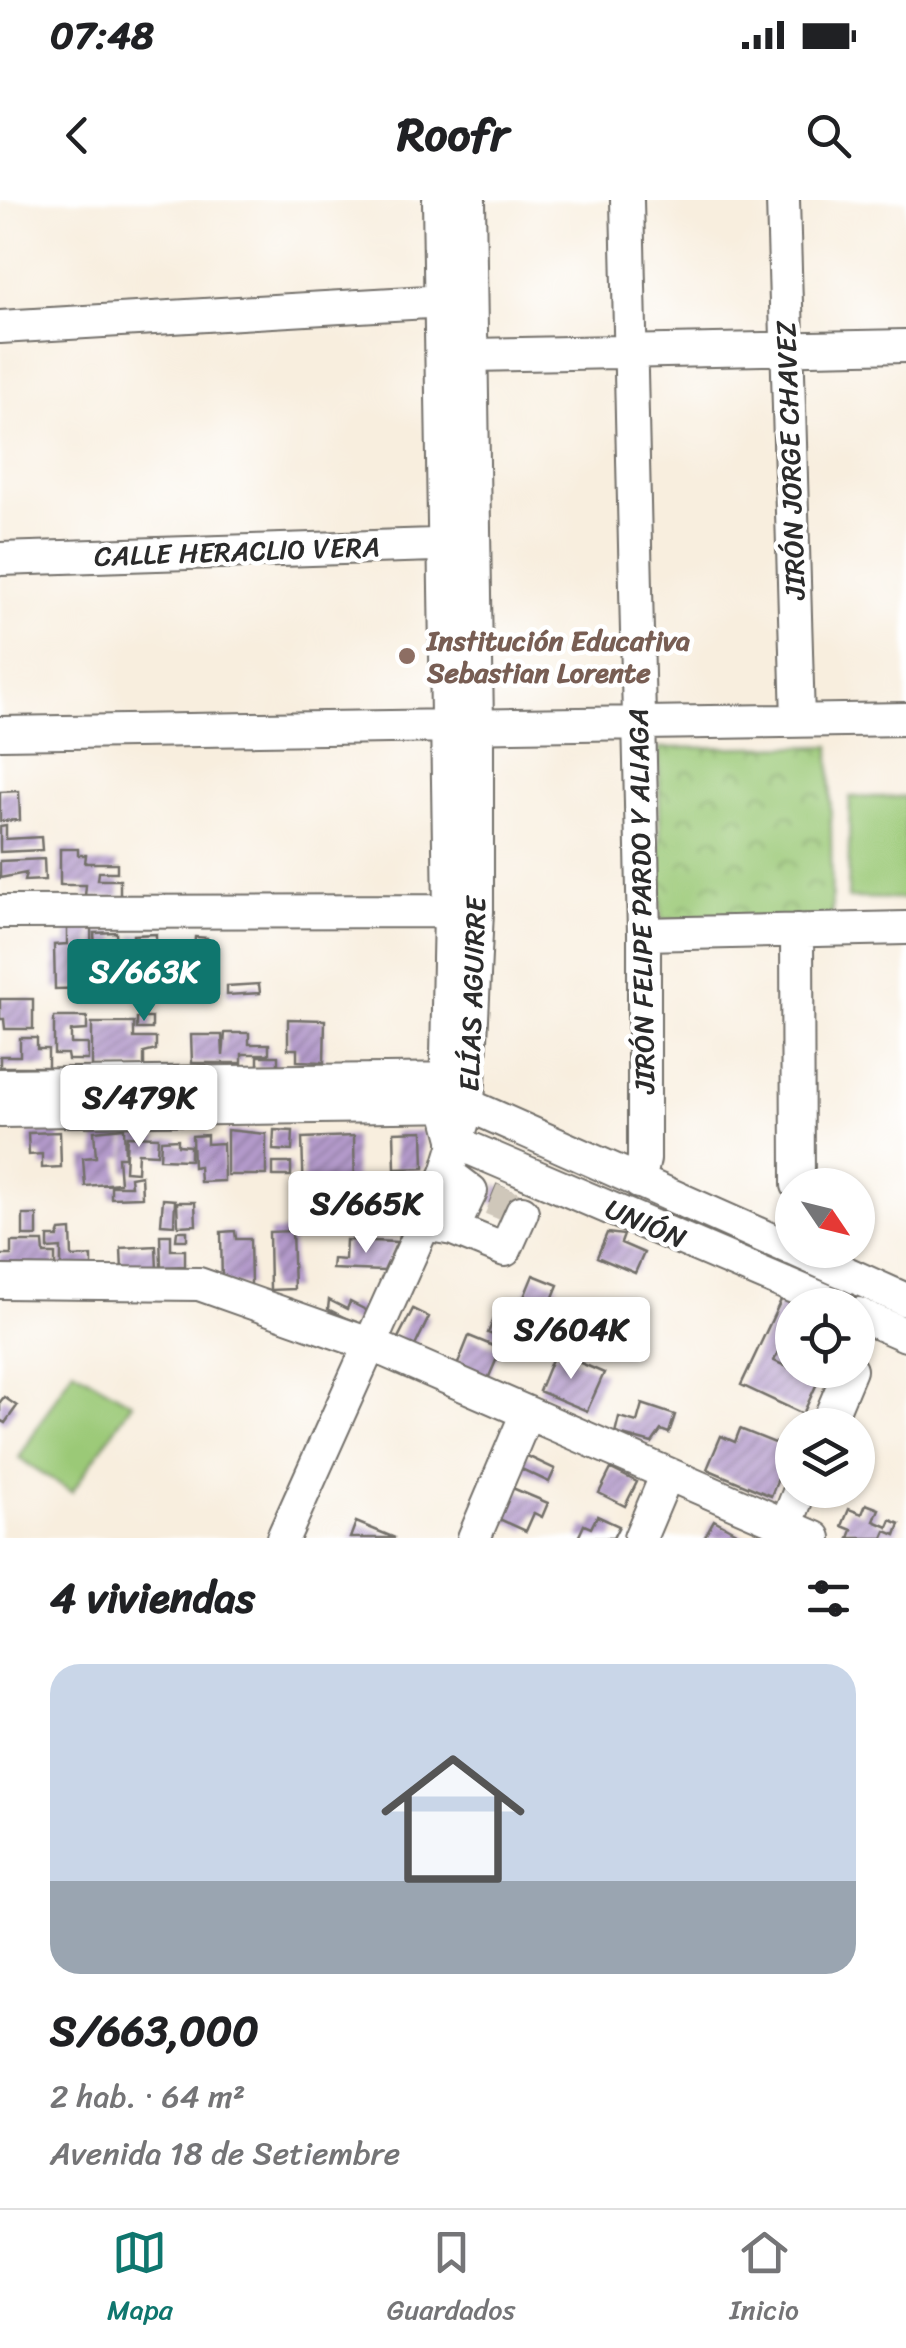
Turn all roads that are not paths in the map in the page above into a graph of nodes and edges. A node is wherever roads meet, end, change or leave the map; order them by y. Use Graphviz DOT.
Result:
graph roads {
  1 [pos="439,200"];
  2 [pos="469,200"];
  3 [pos="627,200"];
  4 [pos="783,200"];
  5 [pos="457,301"];
  6 [pos="0,328"];
  7 [pos="906,346"];
  8 [pos="787,348"];
  9 [pos="630,352"];
  10 [pos="474,355"];
  11 [pos="460,544"];
  12 [pos="0,559"];
  13 [pos="906,719"];
  14 [pos="798,720"];
  15 [pos="639,723"];
  16 [pos="462,726"];
  17 [pos="0,734"];
  18 [pos="463,911"];
  19 [pos="0,912"];
  20 [pos="906,928"];
  21 [pos="796,930"];
  22 [pos="644,934"];
  23 [pos="0,1085"];
  24 [pos="457,1092"];
  25 [pos="0,1111"];
  26 [pos="798,1168"];
  27 [pos="482,1182"];
  28 [pos="639,1182"];
  29 [pos="553,1184"];
  30 [pos="438,1227"];
  31 [pos="775,1241"];
  32 [pos="836,1268"];
  33 [pos="0,1282"];
  34 [pos="796,1288"];
  35 [pos="906,1300"];
  36 [pos="875,1322"];
  37 [pos="906,1335"];
  38 [pos="372,1346"];
  39 [pos="527,1413"];
  40 [pos="667,1474"];
  41 [pos="798,1508"];
  42 [pos="794,1534"];
  43 [pos="283,1538"];
  44 [pos="474,1538"];
  45 [pos="640,1538"];
  1 -- 5 [label="street, ELÍAS AGUIRRE"];
  2 -- 5 [label="street, ELÍAS AGUIRRE"];
  3 -- 9 [label="street, JIRÓN FELIPE PARDO Y ALIAGA"];
  4 -- 8 [label="street, JIRÓN JORGE CHAVEZ"];
  5 -- 6 [label="street"];
  5 -- 10 [label="street, ELÍAS AGUIRRE"];
  5 -- 11 [label="street, ELÍAS AGUIRRE"];
  7 -- 8 [label="street"];
  8 -- 9 [label="street"];
  8 -- 14 [label="street, JIRÓN JORGE CHAVEZ"];
  9 -- 10 [label="street"];
  9 -- 15 [label="street, JIRÓN FELIPE PARDO Y ALIAGA"];
  10 -- 11 [label="street, ELÍAS AGUIRRE"];
  11 -- 12 [label="street, CALLE HERACLIO VERA"];
  11 -- 16 [label="street, ELÍAS AGUIRRE"];
  13 -- 14 [label="street"];
  14 -- 15 [label="street"];
  15 -- 16 [label="street"];
  15 -- 22 [label="street, JIRÓN FELIPE PARDO Y ALIAGA"];
  16 -- 17 [label="street"];
  16 -- 18 [label="street, ELÍAS AGUIRRE"];
  18 -- 19 [label="street"];
  18 -- 24 [label="street, ELÍAS AGUIRRE"];
  20 -- 21 [label="street"];
  21 -- 22 [label="street"];
  21 -- 26 [label="street"];
  22 -- 28 [label="street, JIRÓN FELIPE PARDO Y ALIAGA"];
  23 -- 24 [label="street"];
  24 -- 25 [label="street"];
  24 -- 27 [label="street, ELÍAS AGUIRRE"];
  24 -- 28 [label="street, UNIÓN"];
  27 -- 29 [label="street, UNIÓN"];
  27 -- 29 [label="street"];
  27 -- 30 [label="street"];
  27 -- 30 [label="street"];
  28 -- 31 [label="street, UNIÓN"];
  29 -- 34 [label="street, UNIÓN"];
  30 -- 38 [label="street"];
  32 -- 35 [label="street, UNIÓN"];
  33 -- 38 [label="street"];
  36 -- 37 [label="street"];
  38 -- 39 [label="street"];
  38 -- 43 [label="street"];
  39 -- 40 [label="street"];
  39 -- 44 [label="street"];
  40 -- 42 [label="street"];
  40 -- 45 [label="street"];
  41 -- 42 [label="street"];
}
